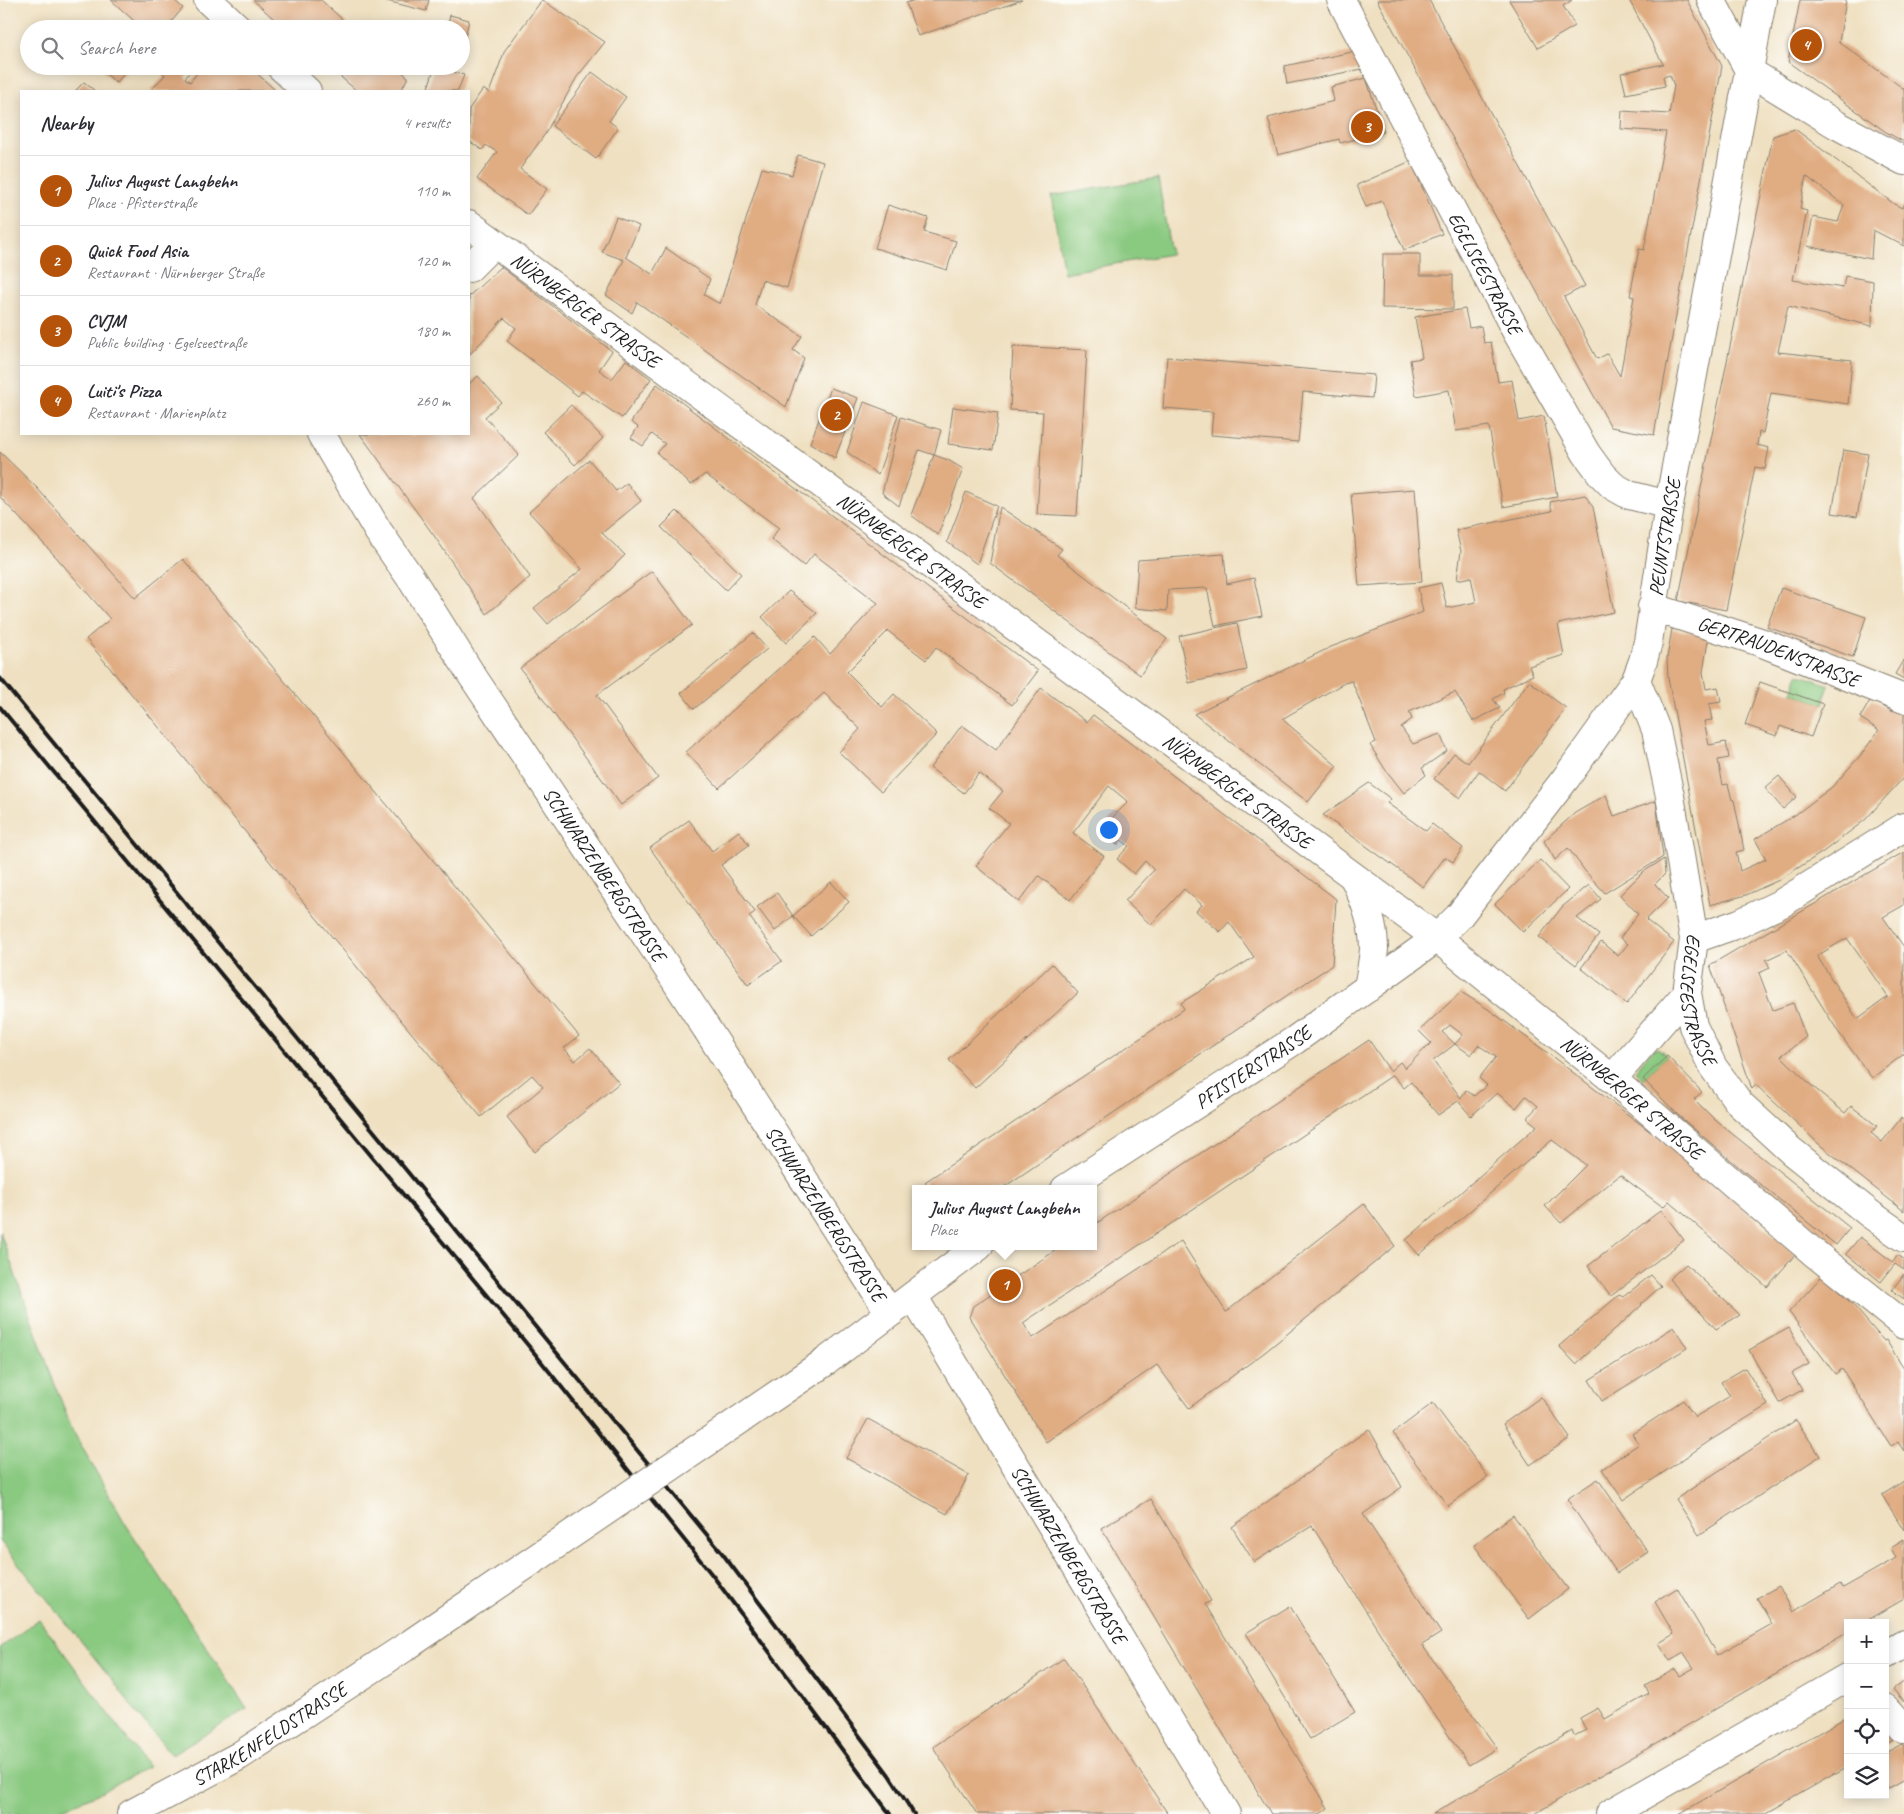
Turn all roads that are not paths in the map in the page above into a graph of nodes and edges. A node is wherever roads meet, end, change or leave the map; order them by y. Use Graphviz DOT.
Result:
graph roads {
  1 [pos="208,0"];
  2 [pos="1342,0"];
  3 [pos="1711,0"];
  4 [pos="1762,0"];
  5 [pos="229,20"];
  6 [pos="1750,72"];
  7 [pos="290,75"];
  8 [pos="306,90"];
  9 [pos="1904,161"];
  10 [pos="470,225"];
  11 [pos="494,243"];
  12 [pos="470,267"];
  13 [pos="322,435"];
  14 [pos="1669,505"];
  15 [pos="1652,607"];
  16 [pos="1636,680"];
  17 [pos="1904,699"];
  18 [pos="1904,827"];
  19 [pos="1354,878"];
  20 [pos="1437,938"];
  21 [pos="1694,939"];
  22 [pos="1368,988"];
  23 [pos="1687,993"];
  24 [pos="1612,1078"];
  25 [pos="1071,1185"];
  26 [pos="1904,1238"];
  27 [pos="974,1250"];
  28 [pos="913,1296"];
  29 [pos="890,1313"];
  30 [pos="1904,1325"];
  31 [pos="1904,1644"];
  32 [pos="1889,1653"];
  33 [pos="1844,1679"];
  34 [pos="1886,1709"];
  35 [pos="1904,1729"];
  36 [pos="131,1814"];
  37 [pos="1226,1814"];
  38 [pos="1610,1814"];
  1 -- 5 [label="street"];
  2 -- 14 [label="street, EGELSEESTRASSE"];
  3 -- 6 [label="street"];
  4 -- 6 [label="street, PEUNTSTRASSE"];
  6 -- 9 [label="street"];
  6 -- 14 [label="street, PEUNTSTRASSE"];
  7 -- 8 [label="street"];
  10 -- 11 [label="street, NÜRNBERGER STRASSE"];
  11 -- 12 [label="street"];
  11 -- 19 [label="street, NÜRNBERGER STRASSE"];
  13 -- 29 [label="street, SCHWARZENBERGSTRASSE"];
  14 -- 15 [label="street, PEUNTSTRASSE"];
  15 -- 16 [label="street, PEUNTSTRASSE"];
  15 -- 17 [label="street, GERTRAUDENSTRASSE"];
  16 -- 20 [label="street, PEUNTSTRASSE"];
  16 -- 21 [label="street, EGELSEESTRASSE"];
  18 -- 21 [label="street"];
  19 -- 20 [label="street, NÜRNBERGER STRASSE"];
  19 -- 22 [label="street, NÜRNBERGER STRASSE"];
  20 -- 22 [label="street, PFISTERSTRASSE"];
  20 -- 24 [label="street, NÜRNBERGER STRASSE"];
  21 -- 23 [label="street, EGELSEESTRASSE"];
  22 -- 25 [label="street, PFISTERSTRASSE"];
  23 -- 24 [label="street"];
  23 -- 26 [label="street, EGELSEESTRASSE"];
  24 -- 30 [label="street, NÜRNBERGER STRASSE"];
  27 -- 28 [label="street"];
  28 -- 29 [label="street"];
  28 -- 37 [label="street, SCHWARZENBERGSTRASSE"];
  29 -- 36 [label="street, STARKENFELDSTRASSE, bridge"];
  31 -- 32 [label="street"];
  33 -- 38 [label="street"];
  34 -- 35 [label="street"];
}
